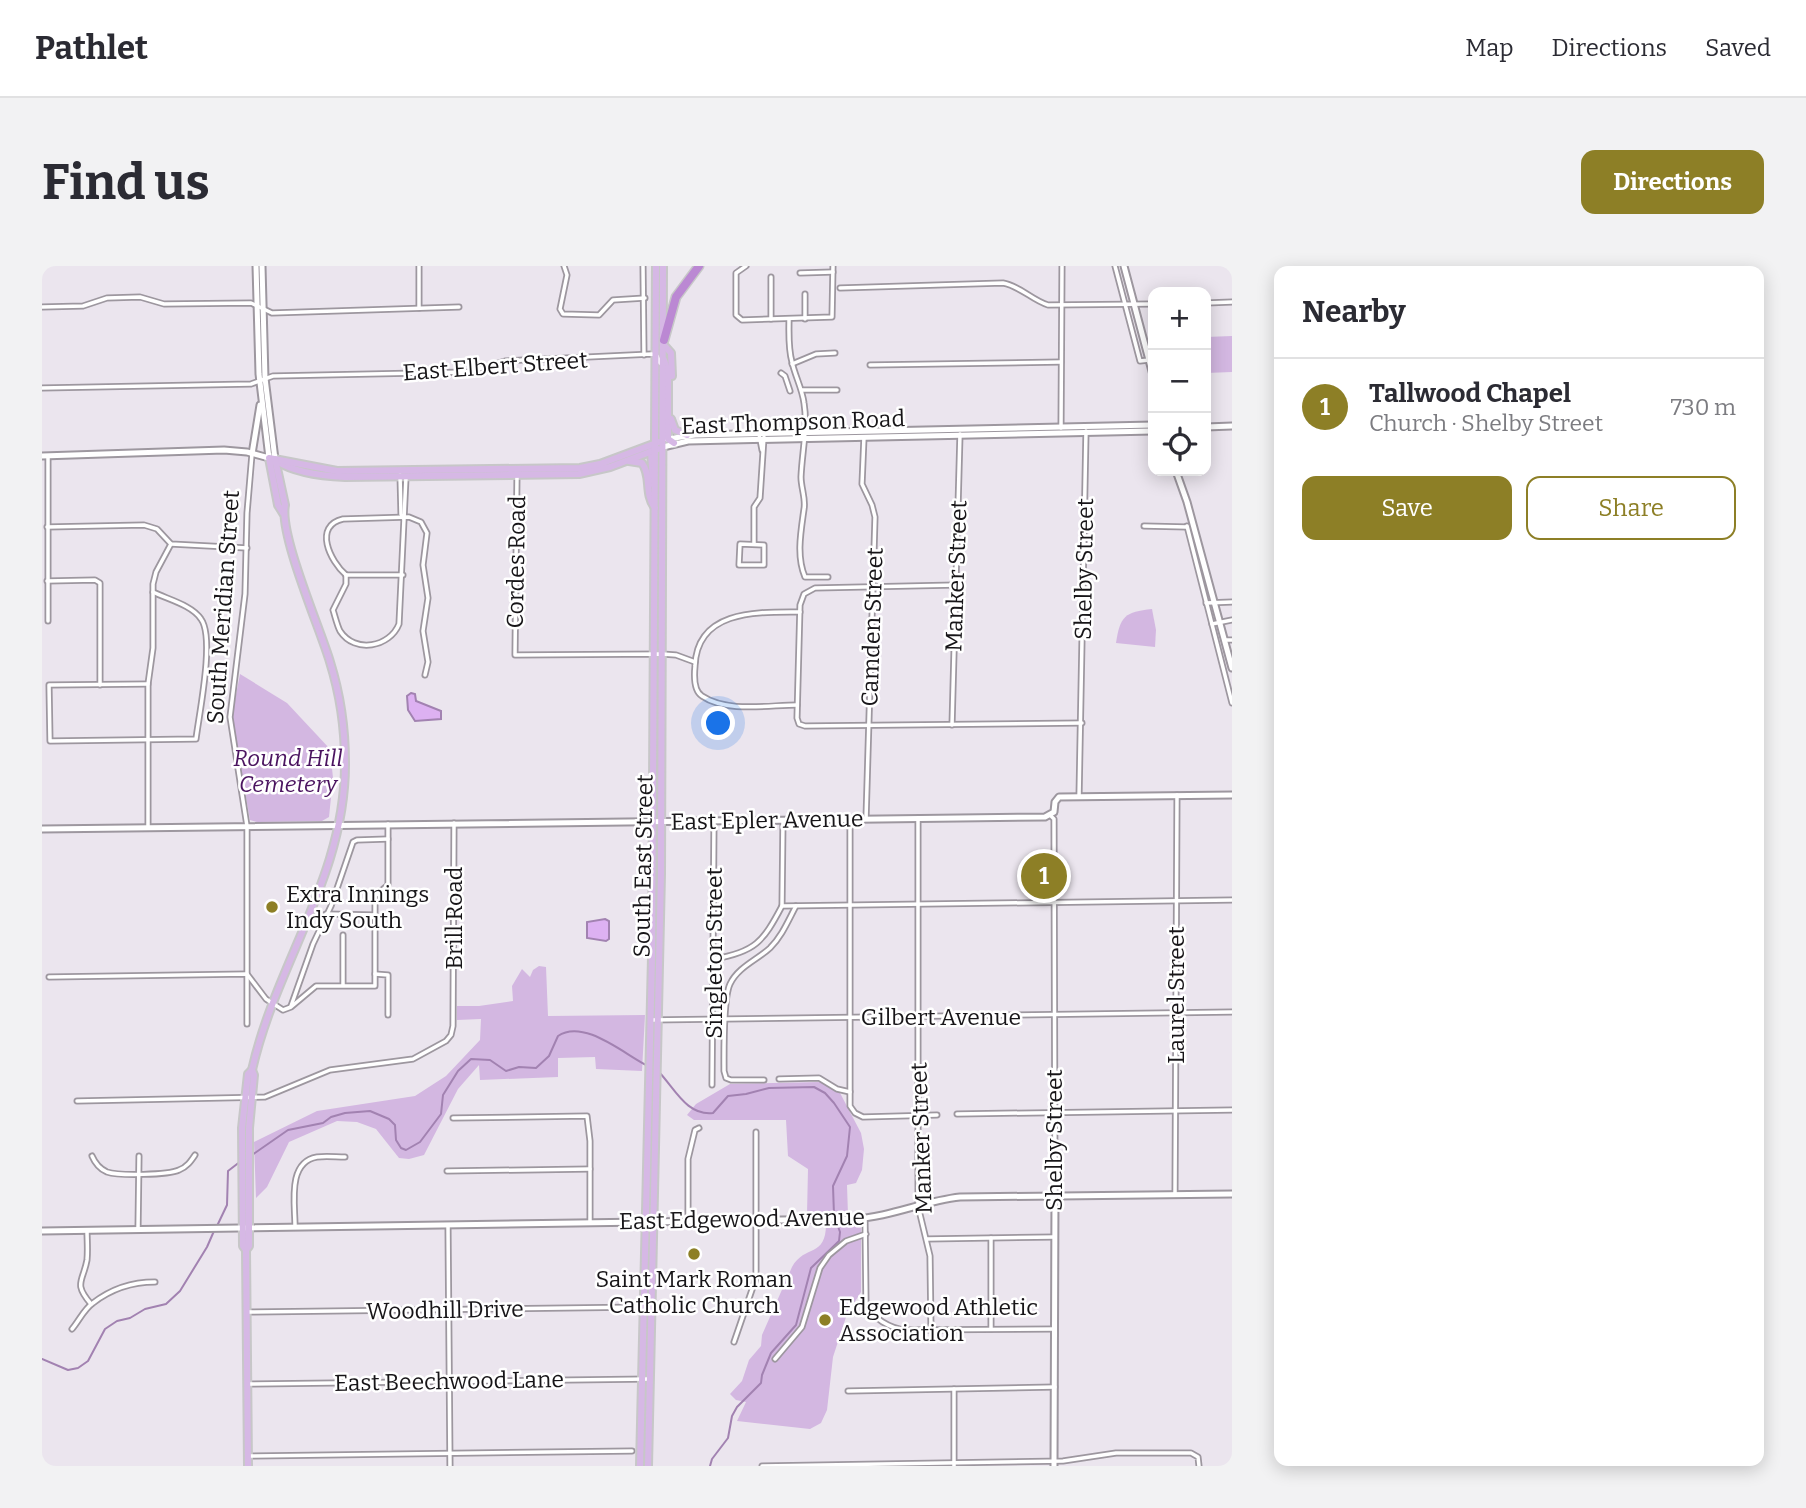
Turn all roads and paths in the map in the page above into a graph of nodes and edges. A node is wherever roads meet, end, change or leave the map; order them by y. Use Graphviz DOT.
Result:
graph roads {
  1 [pos="256,266"];
  2 [pos="262,266"];
  3 [pos="419,266"];
  4 [pos="564,266"];
  5 [pos="643,266"];
  6 [pos="656,266"];
  7 [pos="663,266"];
  8 [pos="699,266"];
  9 [pos="746,266"];
  10 [pos="833,266"];
  11 [pos="1062,266"];
  12 [pos="1115,266"];
  13 [pos="1124,266"];
  14 [pos="834,272"];
  15 [pos="800,273"];
  16 [pos="771,277"];
  17 [pos="840,288"];
  18 [pos="805,294"];
  19 [pos="645,298"];
  20 [pos="1232,302"];
  21 [pos="1211,303"];
  22 [pos="1125,304"];
  23 [pos="1134,304"];
  24 [pos="1148,304"];
  25 [pos="1061,306"];
  26 [pos="42,307"];
  27 [pos="259,307"];
  28 [pos="459,307"];
  29 [pos="419,308"];
  30 [pos="805,318"];
  31 [pos="771,319"];
  32 [pos="789,319"];
  33 [pos="664,342"];
  34 [pos="835,353"];
  35 [pos="645,356"];
  36 [pos="659,356"];
  37 [pos="1148,356"];
  38 [pos="1148,360"];
  39 [pos="1061,362"];
  40 [pos="792,364"];
  41 [pos="870,365"];
  42 [pos="656,366"];
  43 [pos="781,373"];
  44 [pos="262,380"];
  45 [pos="42,388"];
  46 [pos="802,390"];
  47 [pos="837,390"];
  48 [pos="790,391"];
  49 [pos="261,401"];
  50 [pos="1148,425"];
  51 [pos="1232,426"];
  52 [pos="1211,427"];
  53 [pos="1061,429"];
  54 [pos="1086,429"];
  55 [pos="960,431"];
  56 [pos="1148,431"];
  57 [pos="864,434"];
  58 [pos="687,435"];
  59 [pos="805,435"];
  60 [pos="762,437"];
  61 [pos="661,445"];
  62 [pos="252,454"];
  63 [pos="45,456"];
  64 [pos="272,459"];
  65 [pos="627,461"];
  66 [pos="517,472"];
  67 [pos="403,473"];
  68 [pos="1180,476"];
  69 [pos="655,489"];
  70 [pos="655,508"];
  71 [pos="403,518"];
  72 [pos="663,520"];
  73 [pos="1144,526"];
  74 [pos="1191,526"];
  75 [pos="47,527"];
  76 [pos="171,544"];
  77 [pos="754,544"];
  78 [pos="247,548"];
  79 [pos="346,575"];
  80 [pos="402,575"];
  81 [pos="828,578"];
  82 [pos="47,582"];
  83 [pos="956,585"];
  84 [pos="873,587"];
  85 [pos="153,592"];
  86 [pos="1215,602"];
  87 [pos="1232,602"];
  88 [pos="1206,603"];
  89 [pos="800,612"];
  90 [pos="1232,620"];
  91 [pos="48,621"];
  92 [pos="1220,622"];
  93 [pos="1212,624"];
  94 [pos="1228,640"];
  95 [pos="658,654"];
  96 [pos="695,662"];
  97 [pos="1231,664"];
  98 [pos="425,675"];
  99 [pos="148,684"];
  100 [pos="100,685"];
  101 [pos="1232,703"];
  102 [pos="797,705"];
  103 [pos="1082,723"];
  104 [pos="952,724"];
  105 [pos="869,725"];
  106 [pos="148,739"];
  107 [pos="1177,795"];
  108 [pos="1232,795"];
  109 [pos="1079,797"];
  110 [pos="1051,816"];
  111 [pos="918,818"];
  112 [pos="850,819"];
  113 [pos="866,819"];
  114 [pos="783,820"];
  115 [pos="658,821"];
  116 [pos="714,821"];
  117 [pos="388,824"];
  118 [pos="454,824"];
  119 [pos="340,825"];
  120 [pos="247,826"];
  121 [pos="148,827"];
  122 [pos="42,829"];
  123 [pos="388,839"];
  124 [pos="1232,900"];
  125 [pos="1176,901"];
  126 [pos="1054,902"];
  127 [pos="918,904"];
  128 [pos="850,905"];
  129 [pos="782,906"];
  130 [pos="796,906"];
  131 [pos="326,914"];
  132 [pos="375,915"];
  133 [pos="343,935"];
  134 [pos="714,959"];
  135 [pos="247,974"];
  136 [pos="375,974"];
  137 [pos="50,977"];
  138 [pos="343,986"];
  139 [pos="273,1005"];
  140 [pos="291,1007"];
  141 [pos="1232,1012"];
  142 [pos="1176,1013"];
  143 [pos="388,1015"];
  144 [pos="1054,1016"];
  145 [pos="850,1017"];
  146 [pos="918,1017"];
  147 [pos="714,1019"];
  148 [pos="726,1019"];
  149 [pos="654,1020"];
  150 [pos="247,1024"];
  151 [pos="779,1079"];
  152 [pos="764,1080"];
  153 [pos="712,1085"];
  154 [pos="850,1092"];
  155 [pos="248,1098"];
  156 [pos="77,1101"];
  157 [pos="1232,1110"];
  158 [pos="1176,1111"];
  159 [pos="1054,1113"];
  160 [pos="957,1114"];
  161 [pos="918,1115"];
  162 [pos="937,1115"];
  163 [pos="453,1118"];
  164 [pos="699,1128"];
  165 [pos="757,1132"];
  166 [pos="195,1155"];
  167 [pos="92,1156"];
  168 [pos="138,1156"];
  169 [pos="345,1157"];
  170 [pos="590,1169"];
  171 [pos="447,1171"];
  172 [pos="138,1173"];
  173 [pos="1232,1194"];
  174 [pos="1175,1195"];
  175 [pos="1055,1196"];
  176 [pos="918,1206"];
  177 [pos="865,1218"];
  178 [pos="688,1220"];
  179 [pos="756,1220"];
  180 [pos="650,1221"];
  181 [pos="590,1222"];
  182 [pos="448,1224"];
  183 [pos="295,1226"];
  184 [pos="246,1227"];
  185 [pos="138,1229"];
  186 [pos="87,1230"];
  187 [pos="42,1231"];
  188 [pos="866,1234"];
  189 [pos="1055,1237"];
  190 [pos="991,1238"];
  191 [pos="927,1239"];
  192 [pos="155,1282"];
  193 [pos="91,1304"];
  194 [pos="643,1307"];
  195 [pos="448,1310"];
  196 [pos="247,1312"];
  197 [pos="72,1329"];
  198 [pos="991,1329"];
  199 [pos="1055,1329"];
  200 [pos="931,1330"];
  201 [pos="734,1342"];
  202 [pos="775,1359"];
  203 [pos="646,1379"];
  204 [pos="449,1381"];
  205 [pos="247,1384"];
  206 [pos="1055,1387"];
  207 [pos="954,1389"];
  208 [pos="848,1391"];
  209 [pos="632,1451"];
  210 [pos="450,1454"];
  211 [pos="248,1456"];
  212 [pos="954,1464"];
  213 [pos="1055,1464"];
  214 [pos="248,1466"];
  215 [pos="450,1466"];
  216 [pos="640,1466"];
  217 [pos="648,1466"];
  218 [pos="762,1466"];
  219 [pos="1199,1466"];
  1 -- 27 [label="main road, South Meridian Street"];
  2 -- 27 [label="main road, South Meridian Street"];
  3 -- 29 [label="street"];
  4 -- 19 [label="street"];
  5 -- 19 [label="street"];
  6 -- 36 [label="main road"];
  7 -- 33 [label="main road, South East Street"];
  8 -- 33 [label="highway"];
  9 -- 31 [label="street"];
  10 -- 14 [label="street"];
  11 -- 25 [label="street"];
  12 -- 22 [label="street"];
  13 -- 23 [label="main road"];
  14 -- 15 [label="street"];
  14 -- 30 [label="street"];
  16 -- 31 [label="street"];
  17 -- 25 [label="street"];
  18 -- 30 [label="street"];
  19 -- 35 [label="street"];
  20 -- 21 [label="street"];
  22 -- 23 [label="street"];
  22 -- 25 [label="street"];
  22 -- 38 [label="street"];
  23 -- 24 [label="street"];
  23 -- 37 [label="main road"];
  25 -- 39 [label="street"];
  26 -- 27 [label="street"];
  27 -- 29 [label="street"];
  27 -- 44 [label="main road, South Meridian Street"];
  28 -- 29 [label="street"];
  30 -- 32 [label="street"];
  31 -- 32 [label="street"];
  32 -- 40 [label="street"];
  33 -- 36 [label="main road, South East Street"];
  33 -- 58 [label="main road"];
  34 -- 40 [label="street"];
  35 -- 36 [label="street, East Elbert Street"];
  35 -- 42 [label="street"];
  35 -- 44 [label="street, East Elbert Street"];
  36 -- 42 [label="main road, South East Street"];
  36 -- 61 [label="main road, South East Street"];
  36 -- 61 [label="main road"];
  39 -- 41 [label="street"];
  39 -- 53 [label="street"];
  40 -- 46 [label="street"];
  42 -- 61 [label="main road, South East Street"];
  43 -- 48 [label="street"];
  44 -- 45 [label="street, East Elbert Street"];
  44 -- 49 [label="main road, South Meridian Street"];
  44 -- 64 [label="main road, South Meridian Street"];
  46 -- 47 [label="street"];
  46 -- 59 [label="street"];
  49 -- 62 [label="main road, South Meridian Street"];
  49 -- 64 [label="main road, South Meridian Street"];
  50 -- 54 [label="main road, East Thompson Road"];
  51 -- 52 [label="main road"];
  53 -- 54 [label="main road, East Thompson Road"];
  53 -- 55 [label="main road, East Thompson Road"];
  54 -- 56 [label="main road, East Thompson Road"];
  54 -- 103 [label="street, Shelby Street"];
  55 -- 57 [label="main road, East Thompson Road"];
  55 -- 83 [label="street, Manker Street"];
  57 -- 59 [label="main road, East Thompson Road"];
  57 -- 84 [label="street, Camden Street"];
  58 -- 60 [label="main road, East Thompson Road"];
  58 -- 61 [label="main road, East Thompson Road"];
  59 -- 60 [label="main road, East Thompson Road"];
  59 -- 81 [label="street"];
  60 -- 61 [label="main road, East Thompson Road"];
  60 -- 77 [label="street"];
  61 -- 65 [label="main road, East Thompson Road"];
  61 -- 66 [label="main road, East Thompson Road"];
  61 -- 69 [label="main road, South East Street"];
  61 -- 72 [label="main road, South East Street"];
  62 -- 63 [label="main road, East Thompson Road"];
  62 -- 64 [label="main road, East Thompson Road"];
  62 -- 78 [label="street, South Meridian Street"];
  63 -- 75 [label="street"];
  64 -- 67 [label="main road, East Thompson Road"];
  64 -- 119 [label="main road, South Meridian Street"];
  65 -- 66 [label="main road, East Thompson Road"];
  65 -- 70 [label="main road"];
  66 -- 67 [label="main road, East Thompson Road"];
  66 -- 95 [label="street, Cordes Road"];
  67 -- 71 [label="street"];
  68 -- 74 [label="main road"];
  69 -- 70 [label="main road, South East Street"];
  69 -- 72 [label="main road"];
  70 -- 95 [label="main road, South East Street"];
  71 -- 79 [label="street"];
  71 -- 80 [label="street"];
  71 -- 98 [label="street"];
  72 -- 95 [label="main road, South East Street"];
  73 -- 74 [label="street"];
  74 -- 86 [label="main road"];
  74 -- 88 [label="street"];
  75 -- 76 [label="street"];
  75 -- 82 [label="street"];
  76 -- 78 [label="street"];
  76 -- 85 [label="street"];
  77 -- 77 [label="street"];
  78 -- 120 [label="street, South Meridian Street"];
  79 -- 80 [label="street"];
  79 -- 80 [label="street"];
  82 -- 91 [label="street"];
  82 -- 100 [label="street"];
  83 -- 84 [label="street"];
  83 -- 104 [label="street, Manker Street"];
  84 -- 89 [label="street"];
  84 -- 105 [label="street, Camden Street"];
  85 -- 99 [label="street"];
  85 -- 106 [label="street"];
  86 -- 87 [label="street"];
  86 -- 88 [label="street"];
  86 -- 92 [label="main road"];
  88 -- 93 [label="street"];
  89 -- 96 [label="street"];
  89 -- 102 [label="street"];
  90 -- 92 [label="street"];
  92 -- 93 [label="street"];
  92 -- 94 [label="main road"];
  93 -- 101 [label="street"];
  94 -- 97 [label="main road"];
  95 -- 96 [label="street"];
  95 -- 115 [label="main road, South East Street"];
  96 -- 102 [label="street"];
  99 -- 100 [label="street"];
  99 -- 106 [label="street"];
  100 -- 106 [label="street"];
  102 -- 105 [label="street"];
  103 -- 104 [label="street"];
  103 -- 109 [label="street, Shelby Street"];
  104 -- 105 [label="street"];
  105 -- 113 [label="street, Camden Street"];
  106 -- 121 [label="street"];
  107 -- 108 [label="main road"];
  107 -- 109 [label="main road"];
  107 -- 125 [label="street, Laurel Street"];
  109 -- 110 [label="main road"];
  110 -- 111 [label="main road, East Epler Avenue"];
  110 -- 126 [label="street, Shelby Street"];
  111 -- 113 [label="main road, East Epler Avenue"];
  111 -- 127 [label="street, Manker Street"];
  112 -- 113 [label="main road, East Epler Avenue"];
  112 -- 114 [label="main road, East Epler Avenue"];
  112 -- 128 [label="street"];
  114 -- 116 [label="main road, East Epler Avenue"];
  114 -- 129 [label="street"];
  115 -- 116 [label="main road, East Epler Avenue"];
  115 -- 118 [label="main road, East Epler Avenue"];
  115 -- 149 [label="main road, South East Street"];
  116 -- 134 [label="street, Singleton Street"];
  117 -- 118 [label="main road, East Epler Avenue"];
  117 -- 119 [label="main road, East Epler Avenue"];
  117 -- 123 [label="street"];
  118 -- 155 [label="street, Brill Road"];
  119 -- 120 [label="main road, East Epler Avenue"];
  119 -- 139 [label="main road, South Meridian Street"];
  120 -- 121 [label="main road, East Epler Avenue"];
  120 -- 135 [label="street, South Meridian Street"];
  121 -- 122 [label="main road, East Epler Avenue"];
  123 -- 131 [label="street"];
  123 -- 132 [label="street"];
  124 -- 125 [label="street"];
  125 -- 126 [label="street"];
  125 -- 142 [label="street, Laurel Street"];
  126 -- 127 [label="street"];
  126 -- 144 [label="street, Shelby Street"];
  127 -- 128 [label="street"];
  127 -- 146 [label="street, Manker Street"];
  128 -- 130 [label="street"];
  128 -- 145 [label="street"];
  129 -- 130 [label="street"];
  129 -- 134 [label="street"];
  130 -- 148 [label="street"];
  131 -- 132 [label="street"];
  131 -- 140 [label="street"];
  132 -- 136 [label="street"];
  133 -- 138 [label="street"];
  134 -- 147 [label="street, Singleton Street"];
  135 -- 137 [label="street"];
  135 -- 139 [label="street"];
  135 -- 150 [label="street, South Meridian Street"];
  136 -- 138 [label="street"];
  136 -- 143 [label="street"];
  138 -- 140 [label="street"];
  139 -- 140 [label="street"];
  139 -- 155 [label="main road, South Meridian Street"];
  141 -- 142 [label="street, Gilbert Avenue"];
  142 -- 144 [label="street, Gilbert Avenue"];
  142 -- 158 [label="street, Laurel Street"];
  144 -- 146 [label="street, Gilbert Avenue"];
  144 -- 159 [label="street, Shelby Street"];
  145 -- 146 [label="street, Gilbert Avenue"];
  145 -- 148 [label="street, Gilbert Avenue"];
  145 -- 154 [label="street"];
  146 -- 161 [label="street, Manker Street"];
  147 -- 148 [label="street, Gilbert Avenue"];
  147 -- 149 [label="street, Gilbert Avenue"];
  147 -- 153 [label="street, Singleton Street"];
  148 -- 152 [label="street"];
  149 -- 180 [label="main road, South East Street"];
  149 -- 180 [label="main road, South East Street"];
  151 -- 154 [label="street"];
  154 -- 161 [label="street"];
  155 -- 156 [label="street"];
  155 -- 184 [label="main road, South Meridian Street"];
  157 -- 158 [label="street"];
  158 -- 159 [label="street"];
  158 -- 174 [label="street, Laurel Street"];
  159 -- 160 [label="street"];
  159 -- 175 [label="street, Shelby Street"];
  161 -- 162 [label="street"];
  161 -- 176 [label="street, Manker Street"];
  163 -- 170 [label="street"];
  164 -- 178 [label="street"];
  165 -- 179 [label="street"];
  166 -- 172 [label="street"];
  167 -- 172 [label="street"];
  168 -- 172 [label="street"];
  169 -- 183 [label="street"];
  170 -- 171 [label="street"];
  170 -- 181 [label="street"];
  172 -- 185 [label="street"];
  173 -- 174 [label="main road, East Edgewood Avenue"];
  174 -- 175 [label="main road, East Edgewood Avenue"];
  175 -- 176 [label="main road, East Edgewood Avenue"];
  175 -- 189 [label="main road, Shelby Street"];
  176 -- 177 [label="main road, East Edgewood Avenue"];
  176 -- 191 [label="street, Manker Street"];
  177 -- 179 [label="main road, East Edgewood Avenue"];
  177 -- 188 [label="street"];
  178 -- 179 [label="main road, East Edgewood Avenue"];
  178 -- 180 [label="main road, East Edgewood Avenue"];
  179 -- 201 [label="street"];
  180 -- 181 [label="main road, East Edgewood Avenue"];
  180 -- 194 [label="main road, South East Street"];
  180 -- 203 [label="main road, South East Street"];
  181 -- 182 [label="main road, East Edgewood Avenue"];
  182 -- 183 [label="main road, East Edgewood Avenue"];
  182 -- 195 [label="street"];
  183 -- 184 [label="main road, East Edgewood Avenue"];
  184 -- 185 [label="main road, East Edgewood Avenue"];
  184 -- 196 [label="main road, South Meridian Street"];
  185 -- 186 [label="main road, East Edgewood Avenue"];
  186 -- 187 [label="main road, East Edgewood Avenue"];
  186 -- 193 [label="street"];
  188 -- 200 [label="street"];
  188 -- 202 [label="street"];
  189 -- 190 [label="street"];
  189 -- 199 [label="main road, Shelby Street"];
  190 -- 191 [label="street"];
  190 -- 198 [label="street"];
  191 -- 200 [label="street, Manker Street"];
  192 -- 193 [label="street"];
  193 -- 197 [label="street"];
  194 -- 195 [label="street, Woodhill Drive"];
  194 -- 203 [label="main road, South East Street"];
  195 -- 196 [label="street, Woodhill Drive"];
  195 -- 204 [label="street"];
  196 -- 205 [label="main road, South Meridian Street"];
  198 -- 199 [label="street"];
  198 -- 200 [label="street"];
  199 -- 206 [label="main road, Shelby Street"];
  203 -- 204 [label="street, East Beechwood Lane"];
  203 -- 216 [label="main road, South East Street"];
  203 -- 217 [label="main road, South East Street"];
  204 -- 205 [label="street, East Beechwood Lane"];
  204 -- 210 [label="street"];
  205 -- 211 [label="main road, South Meridian Street"];
  206 -- 207 [label="street"];
  206 -- 213 [label="main road, Shelby Street"];
  207 -- 208 [label="street"];
  207 -- 212 [label="street"];
  209 -- 210 [label="street"];
  210 -- 211 [label="street"];
  210 -- 215 [label="street"];
  211 -- 214 [label="main road, South Meridian Street"];
  212 -- 213 [label="street"];
  212 -- 218 [label="street"];
  213 -- 219 [label="street"];
}
